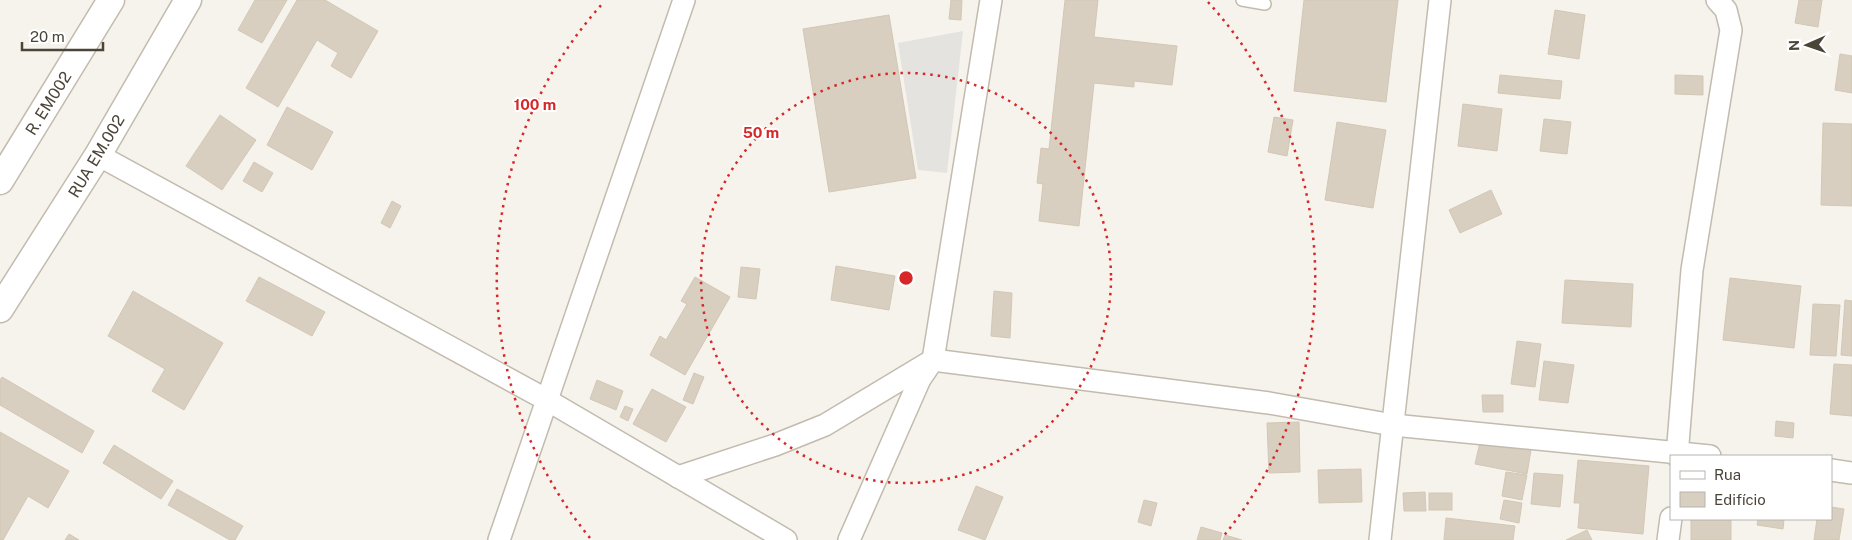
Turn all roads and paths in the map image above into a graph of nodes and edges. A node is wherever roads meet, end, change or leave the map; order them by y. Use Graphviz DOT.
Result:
graph roads {
  1 [pos="111,0"];
  2 [pos="188,0"];
  3 [pos="684,0"];
  4 [pos="991,0"];
  5 [pos="1242,0"];
  6 [pos="1440,0"];
  7 [pos="1718,0"];
  8 [pos="1265,4"];
  9 [pos="98,155"];
  10 [pos="0,180"];
  11 [pos="0,309"];
  12 [pos="933,360"];
  13 [pos="547,400"];
  14 [pos="1393,425"];
  15 [pos="1677,454"];
  16 [pos="1694,455"];
  17 [pos="1832,470"];
  18 [pos="1852,473"];
  19 [pos="678,477"];
  20 [pos="1671,520"];
  21 [pos="499,540"];
  22 [pos="786,540"];
  23 [pos="849,540"];
  24 [pos="1380,540"];
  25 [pos="1668,540"];
  1 -- 10 [label="street, R. EM002"];
  2 -- 9 [label="street, RUA EM.002"];
  3 -- 13 [label="street"];
  4 -- 12 [label="street"];
  5 -- 8 [label="lane"];
  6 -- 14 [label="street"];
  7 -- 15 [label="street"];
  9 -- 11 [label="street, RUA EM.002"];
  9 -- 13 [label="street"];
  12 -- 14 [label="street"];
  12 -- 19 [label="street"];
  12 -- 23 [label="street"];
  13 -- 19 [label="street"];
  13 -- 21 [label="street"];
  14 -- 15 [label="street"];
  14 -- 24 [label="street"];
  15 -- 16 [label="street"];
  17 -- 18 [label="street"];
  19 -- 22 [label="street"];
  20 -- 25 [label="street"];
}
